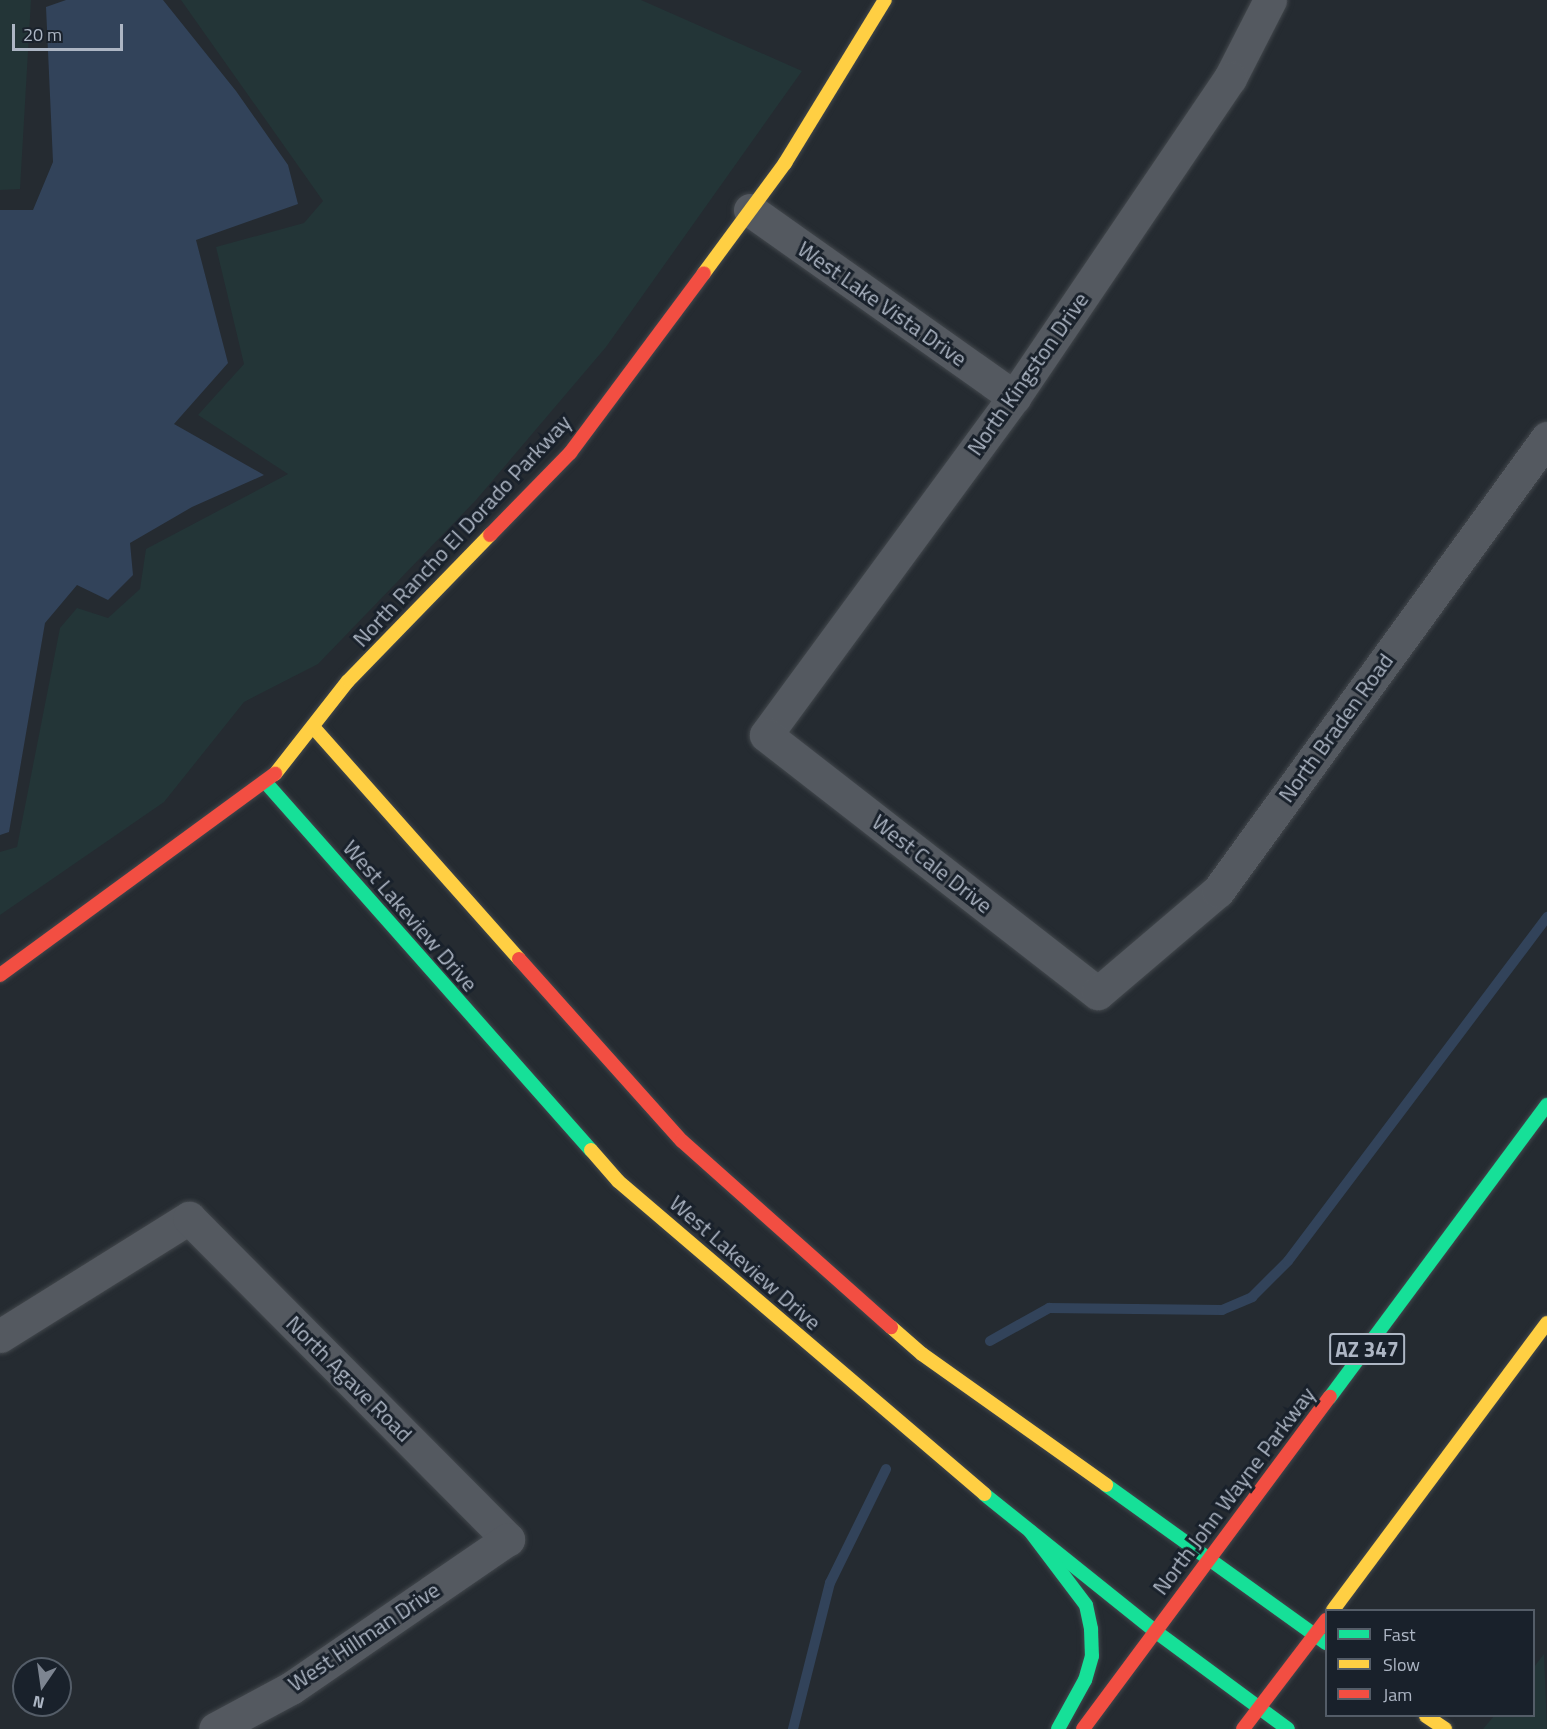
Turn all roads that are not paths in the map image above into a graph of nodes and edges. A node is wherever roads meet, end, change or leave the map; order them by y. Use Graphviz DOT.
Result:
graph roads {
  1 [pos="885,0"];
  2 [pos="1270,0"];
  3 [pos="750,210"];
  4 [pos="1014,397"];
  5 [pos="1547,438"];
  6 [pos="314,728"];
  7 [pos="766,735"];
  8 [pos="267,784"];
  9 [pos="0,975"];
  10 [pos="1098,993"];
  11 [pos="1547,1105"];
  12 [pos="1547,1323"];
  13 [pos="0,1336"];
  14 [pos="1030,1531"];
  15 [pos="508,1539"];
  16 [pos="1211,1558"];
  17 [pos="1334,1609"];
  18 [pos="1325,1624"];
  19 [pos="1155,1631"];
  20 [pos="1321,1639"];
  21 [pos="1259,1708"];
  22 [pos="1427,1717"];
  23 [pos="215,1729"];
  24 [pos="1058,1729"];
  25 [pos="1083,1729"];
  26 [pos="1243,1729"];
  27 [pos="1288,1729"];
  28 [pos="1445,1729"];
  1 -- 3 [label="main road, North Rancho El Dorado Parkway"];
  2 -- 4 [label="street, North Kingston Drive"];
  3 -- 4 [label="street, West Lake Vista Drive"];
  3 -- 6 [label="main road, North Rancho El Dorado Parkway"];
  4 -- 7 [label="street, North Kingston Drive"];
  5 -- 10 [label="street, North Braden Road"];
  6 -- 8 [label="main road, North Rancho El Dorado Parkway"];
  6 -- 16 [label="main road"];
  7 -- 10 [label="street, West Cale Drive"];
  8 -- 9 [label="main road, North Rancho El Dorado Parkway"];
  8 -- 14 [label="main road, West Lakeview Drive"];
  11 -- 16 [label="main road, North John Wayne Parkway / AZ 347"];
  12 -- 17 [label="main road"];
  13 -- 15 [label="street, North Agave Road"];
  14 -- 19 [label="main road, West Lakeview Drive"];
  14 -- 24 [label="main road"];
  15 -- 23 [label="street, West Hillman Drive"];
  16 -- 19 [label="main road, North John Wayne Parkway / AZ 347"];
  16 -- 20 [label="main road"];
  18 -- 20 [label="main road"];
  19 -- 21 [label="main road, West Lakeview Drive"];
  19 -- 25 [label="main road, North John Wayne Parkway / AZ 347"];
  20 -- 21 [label="main road"];
  21 -- 26 [label="main road"];
  21 -- 27 [label="main road, West Lakeview Drive"];
  22 -- 28 [label="main road"];
}
